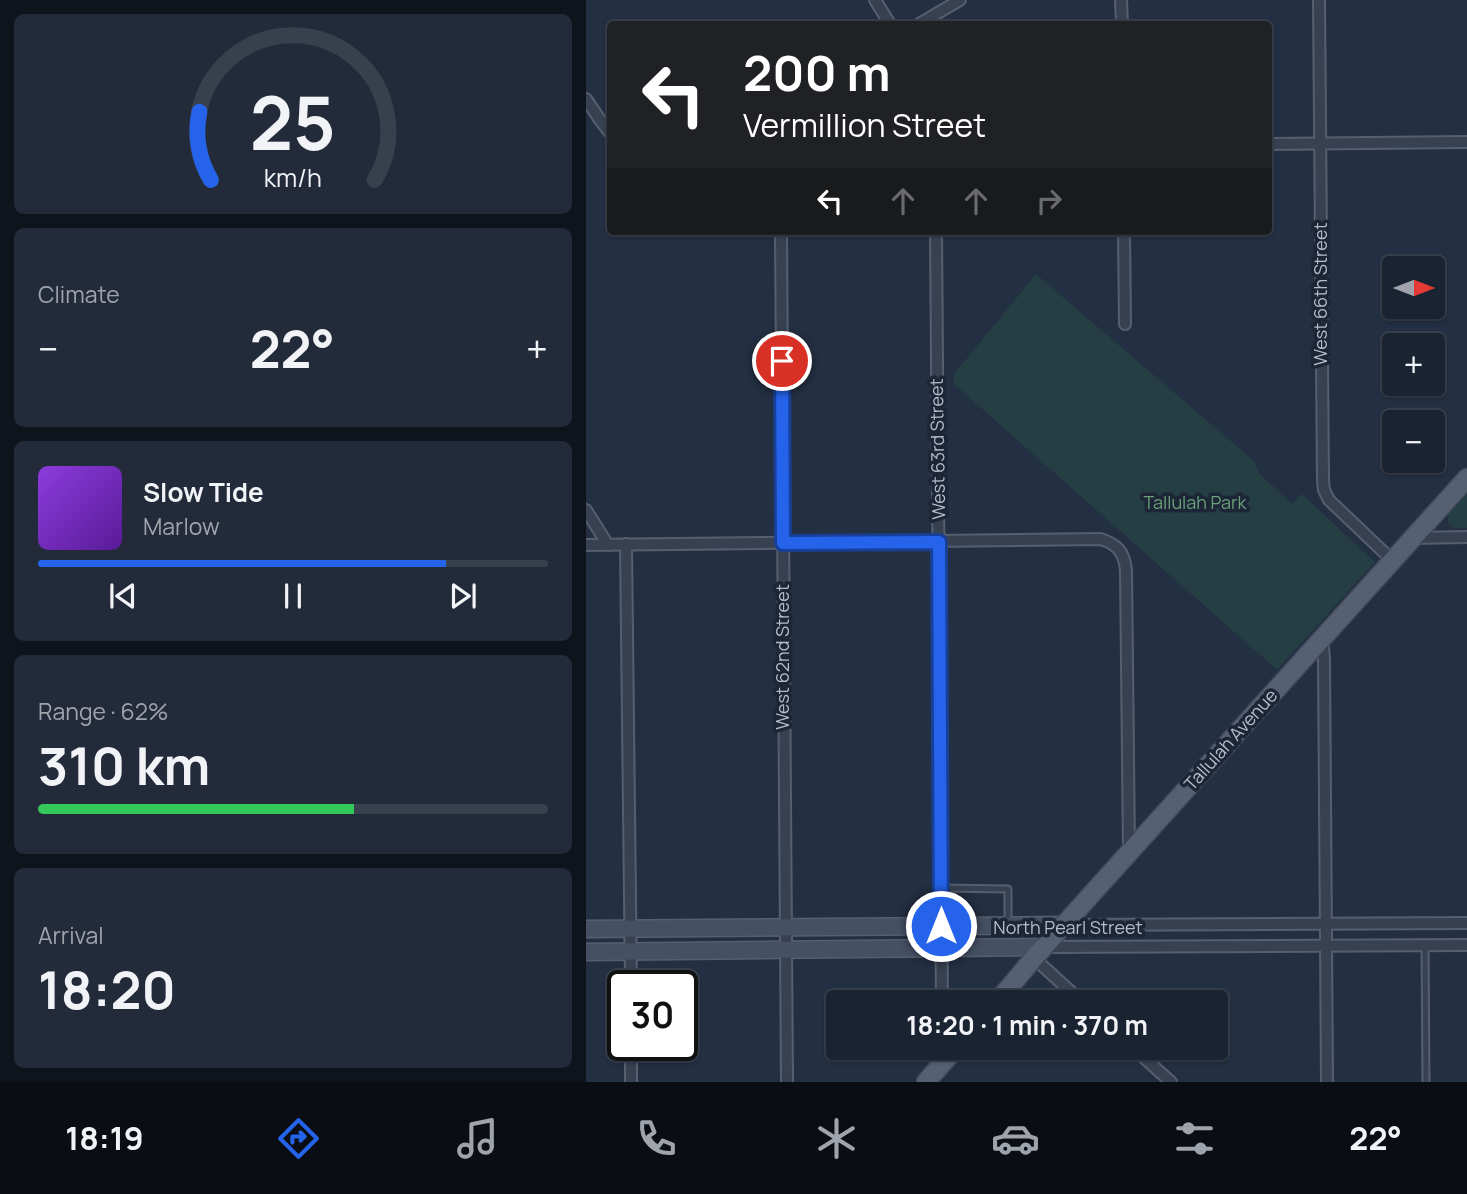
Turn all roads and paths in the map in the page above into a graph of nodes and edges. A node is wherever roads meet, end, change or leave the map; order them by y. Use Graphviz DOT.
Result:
graph roads {
  1 [pos="875,0"];
  2 [pos="960,0"];
  3 [pos="1122,0"];
  4 [pos="1319,0"];
  5 [pos="888,21"];
  6 [pos="924,21"];
  7 [pos="1122,21"];
  8 [pos="586,99"];
  9 [pos="607,128"];
  10 [pos="1467,142"];
  11 [pos="1320,143"];
  12 [pos="1272,144"];
  13 [pos="781,235"];
  14 [pos="935,235"];
  15 [pos="1124,235"];
  16 [pos="1125,324"];
  17 [pos="1467,478"];
  18 [pos="586,510"];
  19 [pos="1467,537"];
  20 [pos="1413,538"];
  21 [pos="939,542"];
  22 [pos="783,543"];
  23 [pos="626,544"];
  24 [pos="586,545"];
  25 [pos="608,545"];
  26 [pos="1392,560"];
  27 [pos="1322,638"];
  28 [pos="1129,854"];
  29 [pos="941,888"];
  30 [pos="1326,922"];
  31 [pos="1467,923"];
  32 [pos="1008,925"];
  33 [pos="1065,925"];
  34 [pos="941,926"];
  35 [pos="786,927"];
  36 [pos="630,928"];
  37 [pos="586,929"];
  38 [pos="1425,945"];
  39 [pos="1467,945"];
  40 [pos="1326,946"];
  41 [pos="942,948"];
  42 [pos="786,950"];
  43 [pos="631,951"];
  44 [pos="586,952"];
  45 [pos="1039,953"];
  46 [pos="631,970"];
  47 [pos="942,990"];
  48 [pos="1007,990"];
  49 [pos="1072,990"];
  50 [pos="940,1060"];
  51 [pos="1146,1060"];
  52 [pos="631,1061"];
  53 [pos="631,1082"];
  54 [pos="787,1082"];
  55 [pos="926,1082"];
  56 [pos="1171,1082"];
  57 [pos="1327,1082"];
  58 [pos="1426,1082"];
  1 -- 5 [label="street"];
  2 -- 6 [label="street"];
  3 -- 7 [label="street"];
  4 -- 11 [label="street, West 66th Street"];
  8 -- 9 [label="street"];
  10 -- 11 [label="street"];
  11 -- 12 [label="street"];
  11 -- 26 [label="street, West 66th Street"];
  13 -- 22 [label="street, West 62nd Street"];
  14 -- 21 [label="street, West 63rd Street"];
  15 -- 16 [label="street"];
  17 -- 20 [label="main road, Tallulah Avenue"];
  18 -- 25 [label="street"];
  19 -- 20 [label="street"];
  20 -- 26 [label="main road, Tallulah Avenue"];
  21 -- 22 [label="street"];
  21 -- 28 [label="street"];
  21 -- 29 [label="street, West 63rd Street"];
  22 -- 23 [label="street"];
  22 -- 35 [label="street, West 62nd Street"];
  23 -- 25 [label="street"];
  23 -- 36 [label="street"];
  24 -- 25 [label="street"];
  26 -- 27 [label="main road, Tallulah Avenue"];
  27 -- 28 [label="main road, Tallulah Avenue"];
  27 -- 30 [label="street"];
  28 -- 33 [label="main road, Tallulah Avenue"];
  29 -- 32 [label="lane"];
  29 -- 34 [label="street, West 63rd Street"];
  30 -- 31 [label="street, North Pearl Street"];
  30 -- 33 [label="street, North Pearl Street"];
  30 -- 40 [label="street"];
  32 -- 33 [label="street, North Pearl Street"];
  32 -- 34 [label="street, North Pearl Street"];
  33 -- 45 [label="main road, Tallulah Avenue"];
  34 -- 35 [label="street, North Pearl Street"];
  34 -- 41 [label="street, West 63rd Street"];
  35 -- 36 [label="street, North Pearl Street"];
  35 -- 42 [label="street, West 62nd Street"];
  36 -- 37 [label="street, North Pearl Street"];
  36 -- 43 [label="street"];
  38 -- 39 [label="street, North Pearl Street"];
  38 -- 40 [label="street, North Pearl Street"];
  38 -- 58 [label="lane"];
  40 -- 45 [label="street, North Pearl Street"];
  40 -- 57 [label="street"];
  41 -- 42 [label="street, North Pearl Street"];
  41 -- 45 [label="street, North Pearl Street"];
  41 -- 47 [label="street, West 63rd Street"];
  42 -- 43 [label="street, North Pearl Street"];
  42 -- 54 [label="street, West 62nd Street"];
  43 -- 44 [label="street, North Pearl Street"];
  43 -- 46 [label="street"];
  45 -- 48 [label="main road, Tallulah Avenue"];
  45 -- 49 [label="street"];
  50 -- 55 [label="main road"];
  51 -- 56 [label="street"];
  52 -- 53 [label="street"];
}
